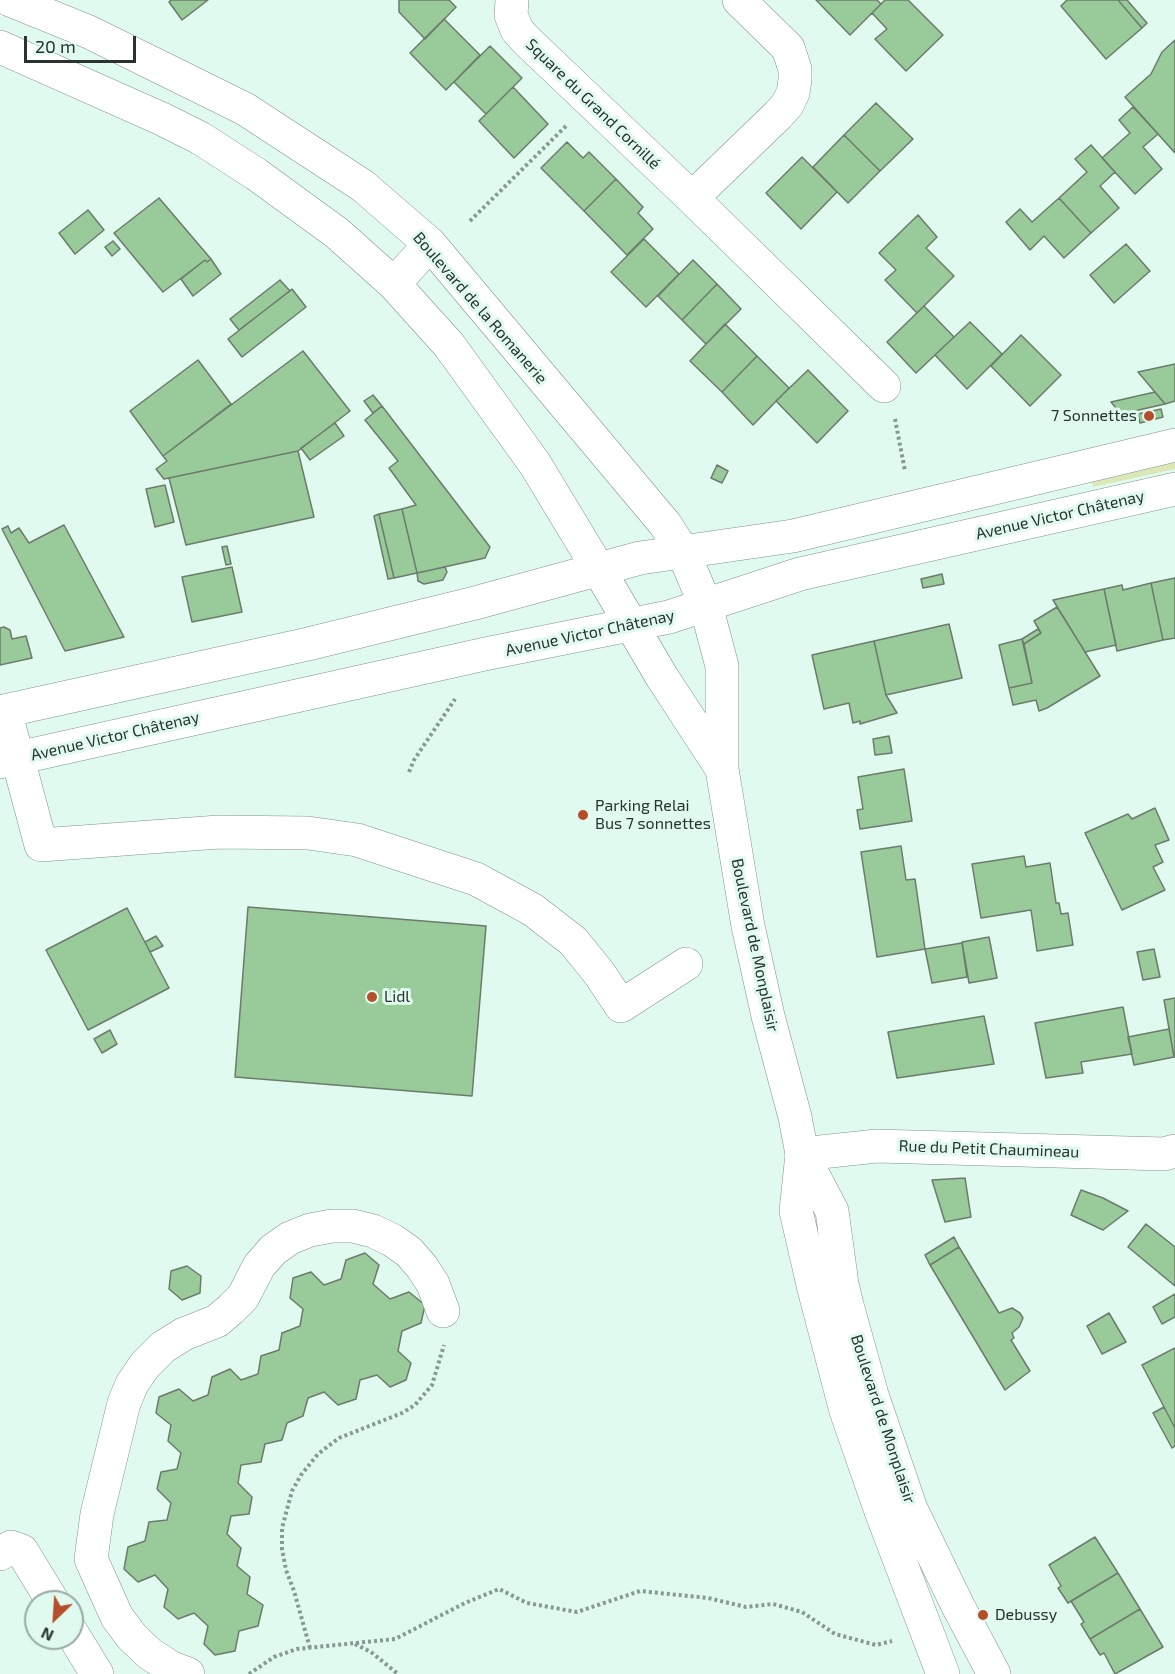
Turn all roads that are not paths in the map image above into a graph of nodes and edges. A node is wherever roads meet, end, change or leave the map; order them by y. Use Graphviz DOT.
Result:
graph roads {
  1 [pos="10,0"];
  2 [pos="512,0"];
  3 [pos="740,0"];
  4 [pos="0,47"];
  5 [pos="692,198"];
  6 [pos="430,244"];
  7 [pos="394,284"];
  8 [pos="884,386"];
  9 [pos="1175,445"];
  10 [pos="1175,489"];
  11 [pos="682,552"];
  12 [pos="599,570"];
  13 [pos="706,606"];
  14 [pos="633,625"];
  15 [pos="2,712"];
  16 [pos="9,760"];
  17 [pos="722,769"];
  18 [pos="686,963"];
  19 [pos="802,1154"];
  20 [pos="1171,1160"];
  21 [pos="443,1311"];
  22 [pos="11,1553"];
  23 [pos="43,1590"];
  24 [pos="83,1650"];
  25 [pos="98,1674"];
  26 [pos="188,1674"];
  27 [pos="943,1674"];
  28 [pos="994,1674"];
  1 -- 6 [label="main road, Boulevard de la Romanerie"];
  2 -- 5 [label="main road, Square du Grand Cornillé"];
  3 -- 5 [label="main road"];
  4 -- 7 [label="main road"];
  5 -- 8 [label="main road, Square du Grand Cornillé"];
  6 -- 7 [label="main road"];
  6 -- 11 [label="main road, Boulevard de la Romanerie"];
  7 -- 12 [label="main road"];
  9 -- 11 [label="main road"];
  10 -- 13 [label="main road, Avenue Victor Châtenay"];
  11 -- 12 [label="main road"];
  11 -- 13 [label="main road, Boulevard de la Romanerie"];
  12 -- 14 [label="main road, Boulevard de Monplaisir"];
  12 -- 15 [label="main road"];
  13 -- 14 [label="main road, Avenue Victor Châtenay"];
  13 -- 17 [label="main road, Boulevard de Monplaisir"];
  14 -- 16 [label="main road, Avenue Victor Châtenay"];
  14 -- 17 [label="main road, Boulevard de Monplaisir"];
  15 -- 16 [label="main road"];
  16 -- 18 [label="main road"];
  17 -- 19 [label="main road, Boulevard de Monplaisir"];
  19 -- 20 [label="main road, Rue du Petit Chaumineau"];
  19 -- 27 [label="main road, Boulevard de Monplaisir"];
  19 -- 28 [label="main road, Boulevard de Monplaisir"];
  21 -- 26 [label="main road"];
  22 -- 23 [label="main road"];
  24 -- 25 [label="main road"];
}
